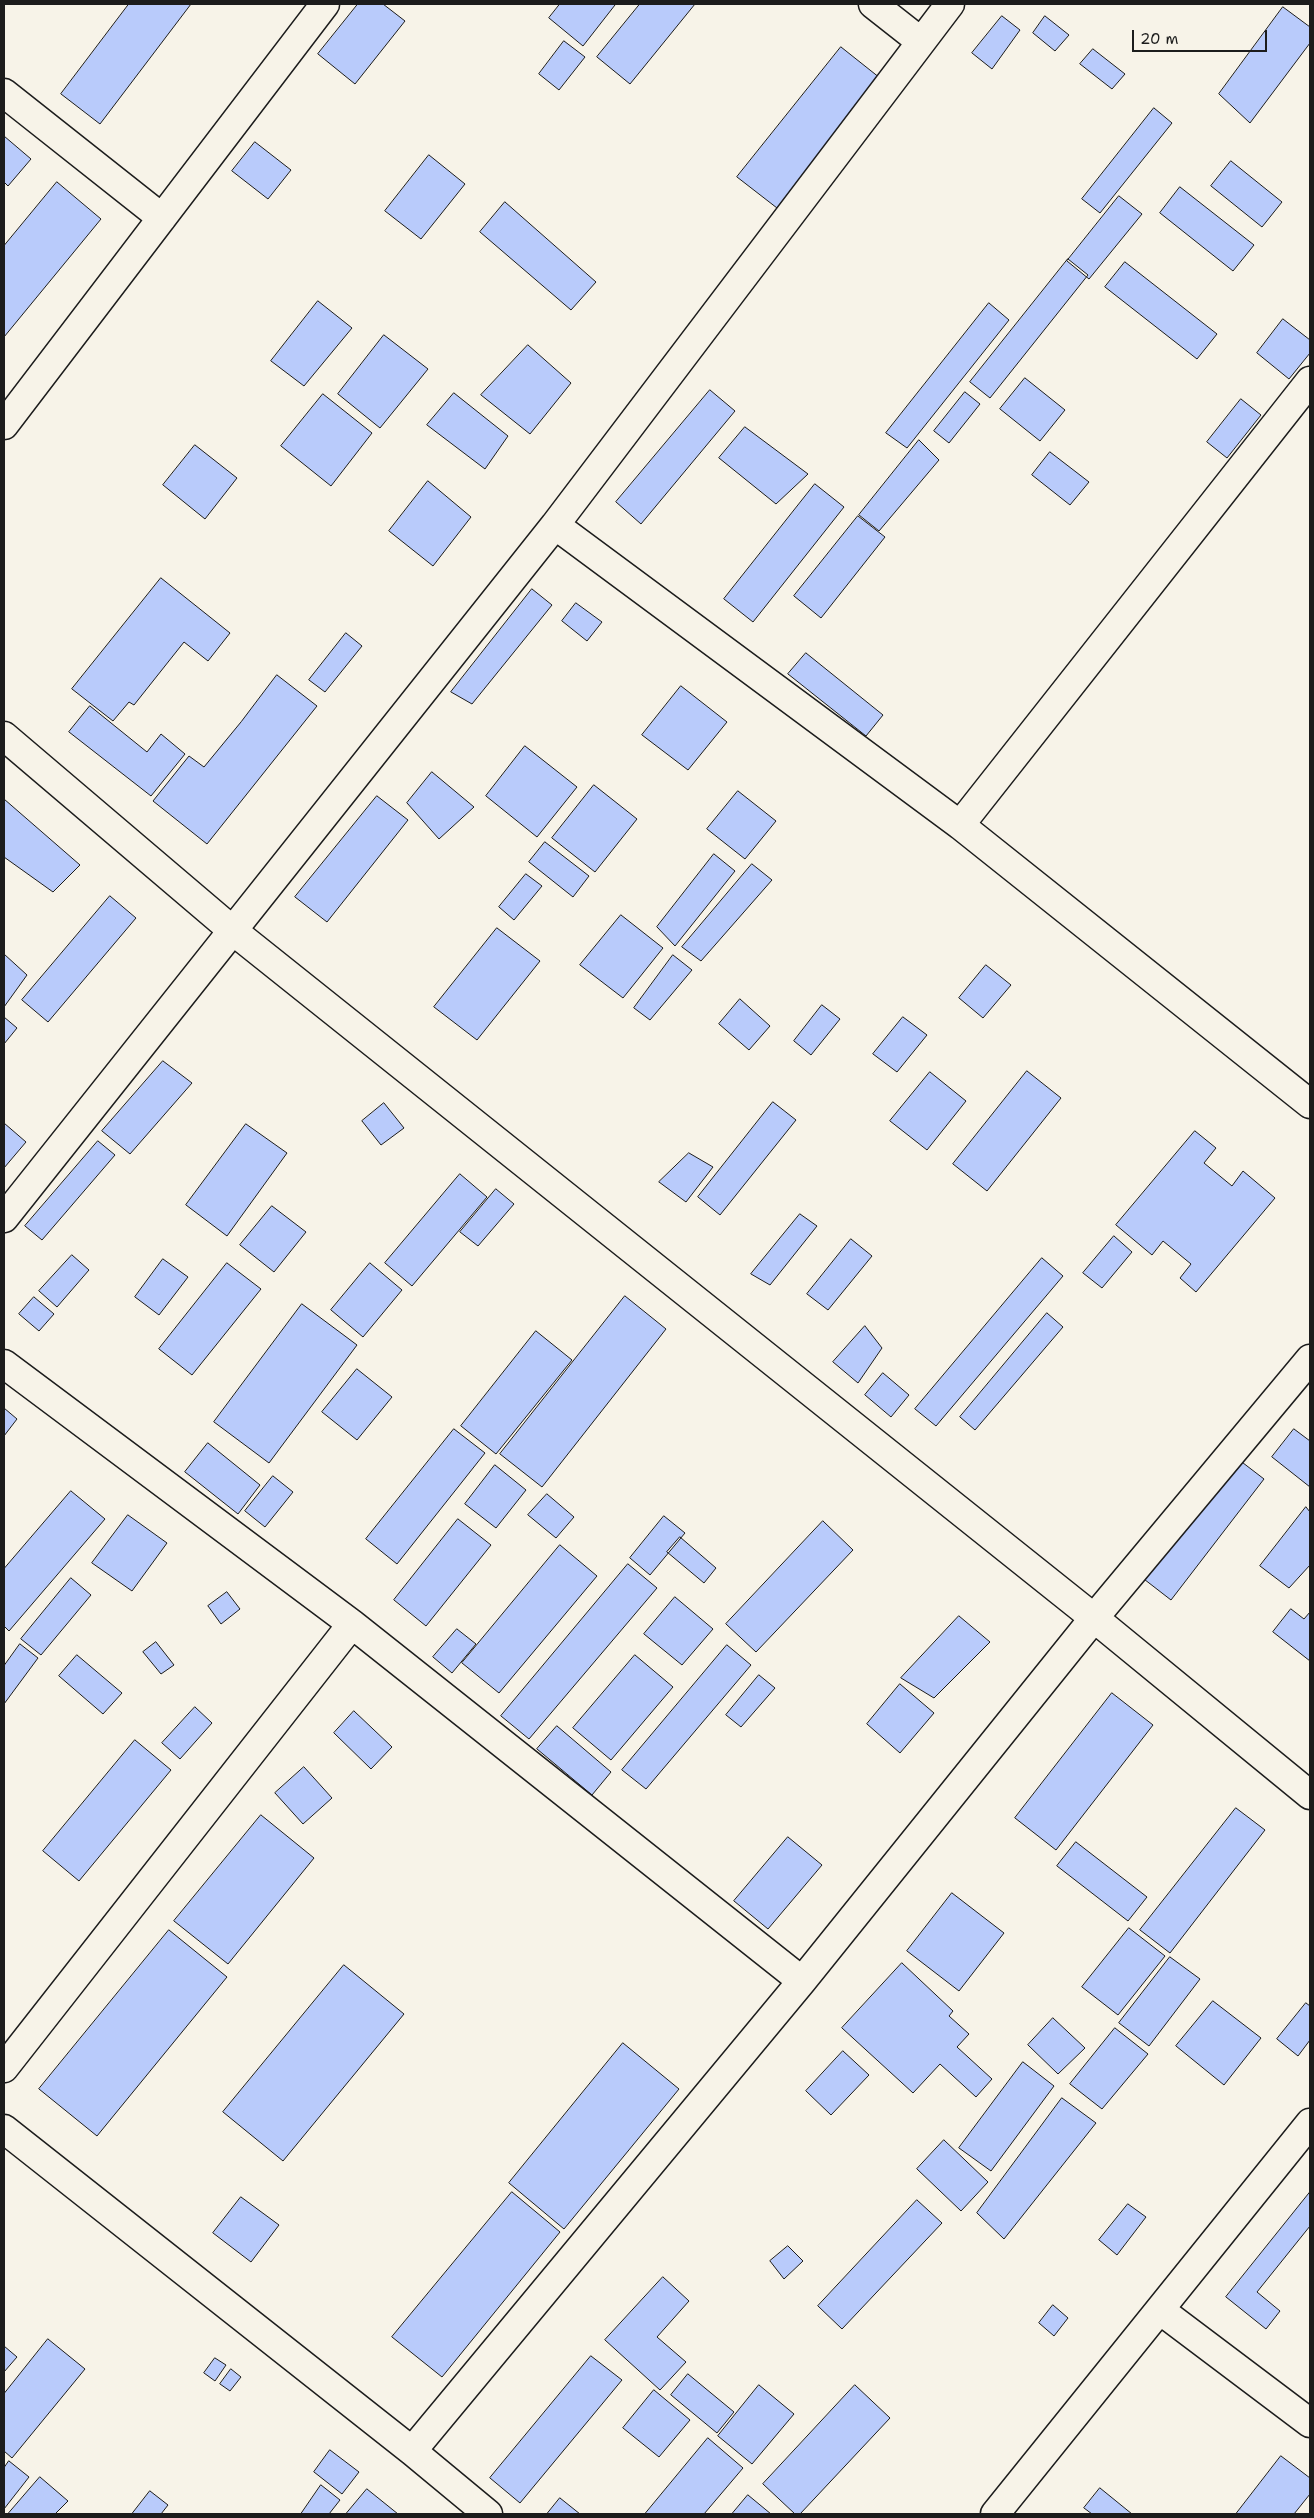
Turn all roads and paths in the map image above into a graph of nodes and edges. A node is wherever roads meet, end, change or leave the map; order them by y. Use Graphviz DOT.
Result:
graph roads {
  1 [pos="325,4"];
  2 [pos="873,4"];
  3 [pos="950,4"];
  4 [pos="920,41"];
  5 [pos="4,93"];
  6 [pos="162,218"];
  7 [pos="1310,381"];
  8 [pos="4,425"];
  9 [pos="555,526"];
  10 [pos="4,736"];
  11 [pos="960,825"];
  12 [pos="232,930"];
  13 [pos="1310,1104"];
  14 [pos="4,1218"];
  15 [pos="1310,1359"];
  16 [pos="4,1364"];
  17 [pos="1094,1618"];
  18 [pos="352,1624"];
  19 [pos="1310,1795"];
  20 [pos="802,1981"];
  21 [pos="4,2068"];
  22 [pos="1310,2123"];
  23 [pos="4,2129"];
  24 [pos="1160,2310"];
  25 [pos="1310,2422"];
  26 [pos="412,2451"];
  27 [pos="488,2514"];
  28 [pos="995,2514"];
  1 -- 6 [label="street"];
  2 -- 4 [label="street"];
  3 -- 4 [label="street"];
  4 -- 9 [label="street"];
  5 -- 6 [label="street"];
  6 -- 8 [label="street"];
  7 -- 11 [label="street"];
  9 -- 11 [label="street"];
  9 -- 12 [label="street"];
  10 -- 12 [label="street"];
  11 -- 13 [label="street"];
  12 -- 14 [label="street"];
  12 -- 17 [label="street"];
  15 -- 17 [label="street"];
  16 -- 18 [label="street"];
  17 -- 19 [label="street"];
  17 -- 20 [label="street"];
  18 -- 20 [label="street"];
  18 -- 21 [label="street"];
  20 -- 26 [label="street"];
  22 -- 24 [label="street"];
  23 -- 26 [label="street"];
  24 -- 25 [label="street"];
  24 -- 28 [label="street"];
  26 -- 27 [label="street"];
}
